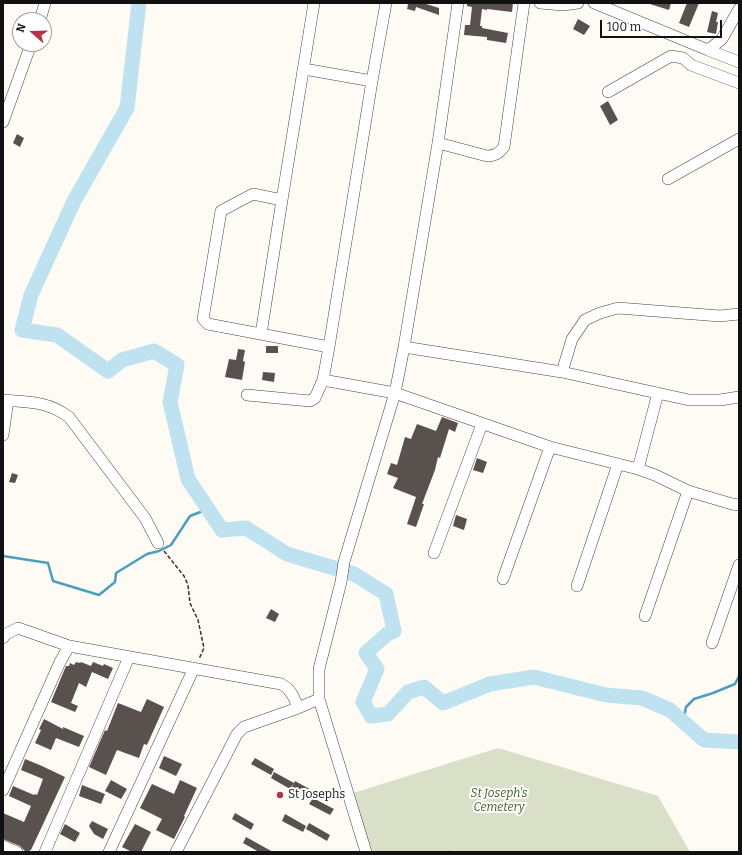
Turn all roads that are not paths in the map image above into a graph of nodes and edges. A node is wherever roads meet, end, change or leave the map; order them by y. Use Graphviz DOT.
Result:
graph roads {
  1 [pos="314,3"];
  2 [pos="386,3"];
  3 [pos="458,3"];
  4 [pos="524,3"];
  5 [pos="540,3"];
  6 [pos="578,3"];
  7 [pos="594,3"];
  8 [pos="739,9"];
  9 [pos="696,46"];
  10 [pos="708,50"];
  11 [pos="28,52"];
  12 [pos="739,62"];
  13 [pos="691,65"];
  14 [pos="304,69"];
  15 [pos="372,81"];
  16 [pos="739,82"];
  17 [pos="608,92"];
  18 [pos="3,122"];
  19 [pos="739,138"];
  20 [pos="438,144"];
  21 [pos="668,179"];
  22 [pos="282,200"];
  23 [pos="739,314"];
  24 [pos="262,334"];
  25 [pos="329,347"];
  26 [pos="404,347"];
  27 [pos="562,372"];
  28 [pos="323,380"];
  29 [pos="395,393"];
  30 [pos="658,393"];
  31 [pos="247,394"];
  32 [pos="739,397"];
  33 [pos="6,400"];
  34 [pos="482,424"];
  35 [pos="3,435"];
  36 [pos="550,447"];
  37 [pos="618,464"];
  38 [pos="638,469"];
  39 [pos="688,491"];
  40 [pos="739,505"];
  41 [pos="161,548"];
  42 [pos="434,553"];
  43 [pos="739,565"];
  44 [pos="504,579"];
  45 [pos="577,586"];
  46 [pos="645,616"];
  47 [pos="3,638"];
  48 [pos="712,643"];
  49 [pos="69,646"];
  50 [pos="129,656"];
  51 [pos="194,668"];
  52 [pos="319,699"];
  53 [pos="298,708"];
  54 [pos="3,790"];
  55 [pos="3,846"];
  56 [pos="17,852"];
  57 [pos="45,852"];
  58 [pos="109,852"];
  59 [pos="176,852"];
  60 [pos="366,852"];
  1 -- 14 [label="street"];
  2 -- 15 [label="street"];
  3 -- 20 [label="street"];
  4 -- 20 [label="street"];
  5 -- 6 [label="street"];
  7 -- 9 [label="street"];
  8 -- 10 [label="street"];
  9 -- 10 [label="street"];
  9 -- 13 [label="street"];
  10 -- 12 [label="street"];
  11 -- 18 [label="street"];
  13 -- 16 [label="street"];
  13 -- 17 [label="street"];
  14 -- 15 [label="street"];
  14 -- 22 [label="street"];
  15 -- 25 [label="street"];
  19 -- 21 [label="street"];
  20 -- 26 [label="street"];
  22 -- 24 [label="street"];
  22 -- 24 [label="street"];
  23 -- 27 [label="street"];
  24 -- 25 [label="street"];
  25 -- 28 [label="street"];
  26 -- 27 [label="street"];
  26 -- 29 [label="street"];
  27 -- 30 [label="street"];
  28 -- 29 [label="street"];
  28 -- 31 [label="street"];
  29 -- 34 [label="street"];
  29 -- 52 [label="street"];
  30 -- 32 [label="street"];
  30 -- 38 [label="street"];
  33 -- 35 [label="street"];
  33 -- 41 [label="street"];
  34 -- 36 [label="street"];
  34 -- 42 [label="street"];
  36 -- 37 [label="street"];
  36 -- 44 [label="street"];
  37 -- 38 [label="street"];
  37 -- 45 [label="street"];
  38 -- 39 [label="street"];
  39 -- 40 [label="street"];
  39 -- 46 [label="street"];
  43 -- 48 [label="street"];
  47 -- 49 [label="street"];
  49 -- 50 [label="street"];
  49 -- 54 [label="street"];
  50 -- 51 [label="street"];
  50 -- 57 [label="street"];
  51 -- 53 [label="street"];
  51 -- 58 [label="street"];
  52 -- 53 [label="street"];
  52 -- 60 [label="street"];
  53 -- 59 [label="street"];
  55 -- 56 [label="street"];
}
